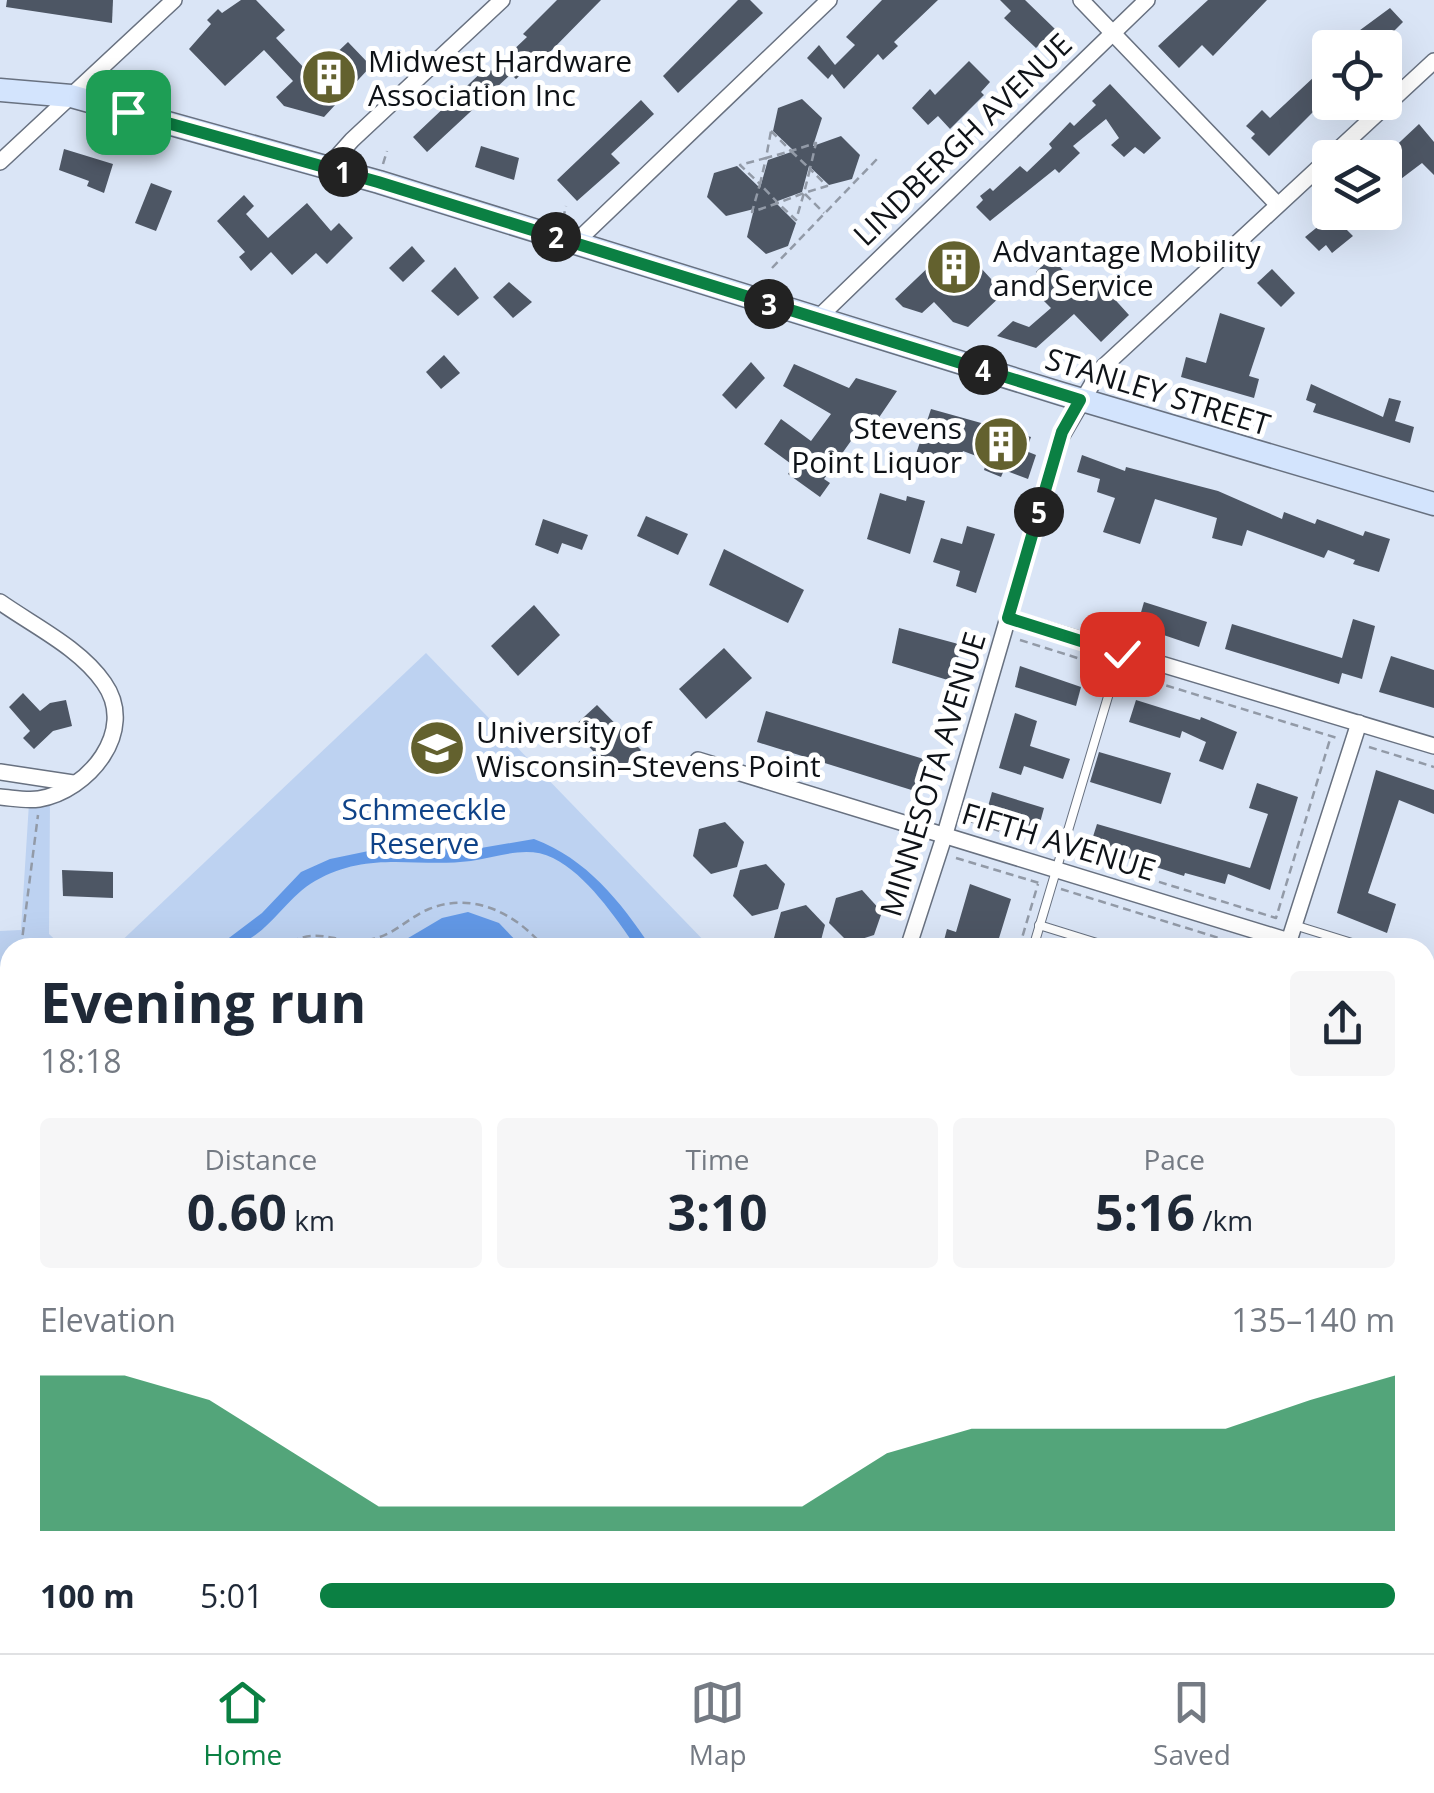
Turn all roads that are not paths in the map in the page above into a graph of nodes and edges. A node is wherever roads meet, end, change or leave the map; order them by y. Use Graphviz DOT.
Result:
graph roads {
  1 [pos="174,0"];
  2 [pos="502,0"];
  3 [pos="829,0"];
  4 [pos="1081,0"];
  5 [pos="1147,0"];
  6 [pos="1113,32"];
  7 [pos="1434,61"];
  8 [pos="1420,74"];
  9 [pos="1434,88"];
  10 [pos="0,90"];
  11 [pos="71,96"];
  12 [pos="0,162"];
  13 [pos="327,168"];
  14 [pos="1277,204"];
  15 [pos="575,243"];
  16 [pos="817,320"];
  17 [pos="1080,400"];
  18 [pos="1434,504"];
  19 [pos="0,602"];
  20 [pos="1008,618"];
  21 [pos="1122,654"];
  22 [pos="1359,724"];
  23 [pos="1434,746"];
  24 [pos="698,760"];
  25 [pos="0,772"];
  26 [pos="73,783"];
  27 [pos="0,797"];
  28 [pos="945,834"];
  29 [pos="1056,869"];
  30 [pos="1040,925"];
  31 [pos="1294,925"];
  32 [pos="911,938"];
  33 [pos="1036,938"];
  34 [pos="1081,938"];
  35 [pos="1270,938"];
  36 [pos="1291,938"];
  37 [pos="1336,938"];
  1 -- 11 [label="street"];
  2 -- 13 [label="street"];
  3 -- 15 [label="street"];
  4 -- 6 [label="street"];
  5 -- 6 [label="street, LINDBERGH AVENUE"];
  6 -- 14 [label="street"];
  6 -- 16 [label="street, LINDBERGH AVENUE"];
  7 -- 8 [label="street, MINNESOTA AVENUE"];
  8 -- 9 [label="street"];
  8 -- 14 [label="street, MINNESOTA AVENUE"];
  10 -- 11 [label="street, STANLEY STREET"];
  11 -- 12 [label="street"];
  11 -- 13 [label="street, STANLEY STREET"];
  13 -- 15 [label="street, STANLEY STREET"];
  14 -- 17 [label="street, MINNESOTA AVENUE"];
  15 -- 16 [label="street, STANLEY STREET"];
  16 -- 17 [label="street, STANLEY STREET"];
  17 -- 18 [label="street, STANLEY STREET"];
  17 -- 20 [label="street, MINNESOTA AVENUE"];
  19 -- 26 [label="street"];
  20 -- 21 [label="street"];
  20 -- 28 [label="street, MINNESOTA AVENUE"];
  21 -- 22 [label="street"];
  21 -- 29 [label="lane"];
  22 -- 23 [label="street"];
  22 -- 31 [label="street"];
  24 -- 28 [label="street, FIFTH AVENUE"];
  25 -- 26 [label="street"];
  26 -- 27 [label="street"];
  28 -- 29 [label="street, FIFTH AVENUE"];
  28 -- 32 [label="street, MINNESOTA AVENUE"];
  29 -- 30 [label="lane"];
  29 -- 35 [label="street, FIFTH AVENUE"];
  30 -- 33 [label="lane"];
  30 -- 34 [label="lane"];
  31 -- 36 [label="street"];
  31 -- 37 [label="lane"];
}
